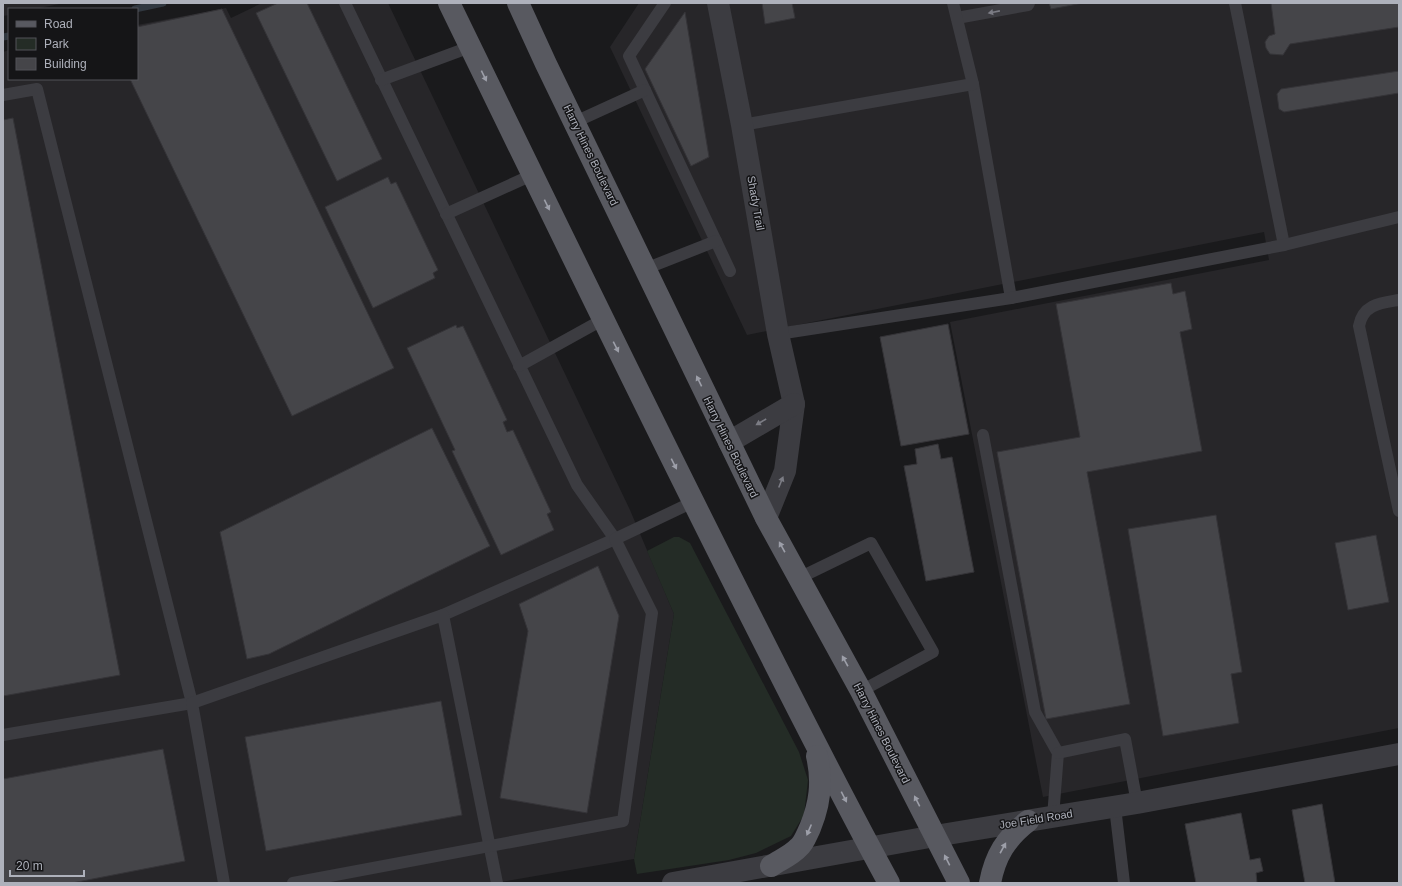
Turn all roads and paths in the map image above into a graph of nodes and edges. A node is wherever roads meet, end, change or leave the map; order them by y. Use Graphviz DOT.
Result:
graph roads {
  1 [pos="345,3"];
  2 [pos="449,3"];
  3 [pos="518,3"];
  4 [pos="527,3"];
  5 [pos="665,3"];
  6 [pos="718,3"];
  7 [pos="953,3"];
  8 [pos="1029,3"];
  9 [pos="1234,3"];
  10 [pos="1011,6"];
  11 [pos="957,18"];
  12 [pos="531,30"];
  13 [pos="470,47"];
  14 [pos="381,80"];
  15 [pos="973,84"];
  16 [pos="645,90"];
  17 [pos="3,96"];
  18 [pos="575,122"];
  19 [pos="742,125"];
  20 [pos="532,175"];
  21 [pos="446,214"];
  22 [pos="1399,218"];
  23 [pos="716,241"];
  24 [pos="1284,245"];
  25 [pos="645,269"];
  26 [pos="730,271"];
  27 [pos="1012,298"];
  28 [pos="1399,300"];
  29 [pos="602,320"];
  30 [pos="778,334"];
  31 [pos="519,366"];
  32 [pos="794,404"];
  33 [pos="983,435"];
  34 [pos="728,442"];
  35 [pos="693,502"];
  36 [pos="1399,511"];
  37 [pos="766,518"];
  38 [pos="615,539"];
  39 [pos="799,578"];
  40 [pos="443,615"];
  41 [pos="861,691"];
  42 [pos="192,703"];
  43 [pos="3,735"];
  44 [pos="813,738"];
  45 [pos="1058,753"];
  46 [pos="1399,754"];
  47 [pos="1137,803"];
  48 [pos="1114,807"];
  49 [pos="1053,817"];
  50 [pos="1028,821"];
  51 [pos="935,836"];
  52 [pos="491,847"];
  53 [pos="870,848"];
  54 [pos="771,866"];
  55 [pos="750,876"];
  56 [pos="224,883"];
  57 [pos="293,883"];
  58 [pos="497,883"];
  59 [pos="674,883"];
  60 [pos="889,883"];
  61 [pos="959,883"];
  62 [pos="990,883"];
  63 [pos="1124,883"];
  1 -- 14 [label="lane"];
  2 -- 13 [label="main road"];
  3 -- 12 [label="main road, Harry Hines Boulevard"];
  4 -- 12 [label="main road"];
  5 -- 16 [label="lane"];
  6 -- 19 [label="street, Shady Trail"];
  7 -- 11 [label="lane"];
  8 -- 10 [label="lane"];
  9 -- 24 [label="lane"];
  10 -- 11 [label="lane, one-way"];
  11 -- 15 [label="lane"];
  12 -- 18 [label="main road, Harry Hines Boulevard"];
  13 -- 14 [label="lane"];
  13 -- 20 [label="main road, one-way"];
  14 -- 21 [label="lane"];
  15 -- 19 [label="lane"];
  15 -- 27 [label="lane"];
  16 -- 18 [label="lane"];
  16 -- 23 [label="lane"];
  17 -- 42 [label="lane"];
  18 -- 25 [label="main road, Harry Hines Boulevard"];
  19 -- 30 [label="street, Shady Trail"];
  20 -- 21 [label="lane"];
  20 -- 29 [label="main road, one-way"];
  21 -- 31 [label="lane"];
  22 -- 24 [label="lane"];
  23 -- 25 [label="lane"];
  23 -- 26 [label="lane"];
  24 -- 27 [label="lane"];
  34 -- 25 [label="main road, Harry Hines Boulevard, one-way"];
  27 -- 30 [label="lane"];
  28 -- 36 [label="lane"];
  29 -- 31 [label="lane"];
  29 -- 35 [label="main road, one-way"];
  30 -- 32 [label="street, Shady Trail"];
  31 -- 38 [label="lane"];
  32 -- 34 [label="street, one-way"];
  37 -- 32 [label="street, Shady Trail, one-way"];
  33 -- 45 [label="lane"];
  34 -- 37 [label="main road, Harry Hines Boulevard"];
  35 -- 38 [label="lane"];
  35 -- 44 [label="main road"];
  39 -- 37 [label="main road, Harry Hines Boulevard, one-way"];
  38 -- 40 [label="lane"];
  38 -- 52 [label="lane"];
  41 -- 39 [label="main road, Harry Hines Boulevard, one-way"];
  39 -- 41 [label="lane"];
  40 -- 42 [label="lane"];
  40 -- 52 [label="lane"];
  51 -- 41 [label="main road, Harry Hines Boulevard, one-way"];
  42 -- 43 [label="lane"];
  42 -- 56 [label="lane"];
  44 -- 53 [label="main road, one-way"];
  44 -- 54 [label="main road, one-way"];
  45 -- 47 [label="lane"];
  45 -- 49 [label="lane"];
  46 -- 47 [label="street, Joe Field Road"];
  47 -- 48 [label="street, Joe Field Road"];
  48 -- 49 [label="street, Joe Field Road"];
  48 -- 63 [label="lane"];
  49 -- 50 [label="street, Joe Field Road"];
  50 -- 51 [label="street, Joe Field Road"];
  62 -- 50 [label="main road, one-way"];
  51 -- 53 [label="street, Joe Field Road"];
  61 -- 51 [label="main road, Harry Hines Boulevard, one-way"];
  52 -- 57 [label="lane"];
  52 -- 58 [label="lane"];
  53 -- 54 [label="street, Joe Field Road"];
  53 -- 60 [label="main road"];
  54 -- 55 [label="street, Joe Field Road"];
  55 -- 59 [label="street, Joe Field Road"];
}
